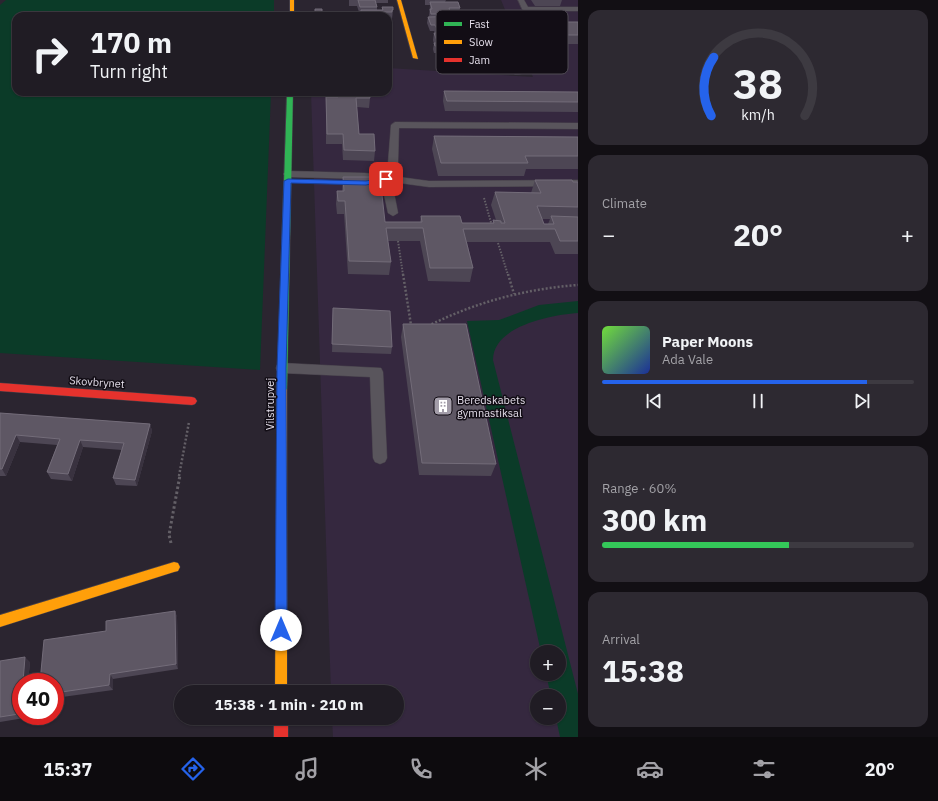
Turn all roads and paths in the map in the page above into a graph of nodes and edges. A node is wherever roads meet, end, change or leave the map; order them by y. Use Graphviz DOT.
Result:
graph roads {
  1 [pos="292,0"];
  2 [pos="399,0"];
  3 [pos="521,0"];
  4 [pos="578,9"];
  5 [pos="292,12"];
  6 [pos="416,58"];
  7 [pos="290,96"];
  8 [pos="578,126"];
  9 [pos="288,178"];
  10 [pos="386,179"];
  11 [pos="480,183"];
  12 [pos="578,183"];
  13 [pos="393,213"];
  14 [pos="493,226"];
  15 [pos="398,241"];
  16 [pos="498,243"];
  17 [pos="578,285"];
  18 [pos="514,294"];
  19 [pos="411,326"];
  20 [pos="425,327"];
  21 [pos="282,368"];
  22 [pos="0,387"];
  23 [pos="192,401"];
  24 [pos="380,458"];
  25 [pos="174,567"];
  26 [pos="0,621"];
  27 [pos="281,685"];
  28 [pos="281,725"];
  29 [pos="281,737"];
  1 -- 5 [label="street"];
  2 -- 6 [label="street"];
  3 -- 4 [label="lane"];
  7 -- 9 [label="street, Vilstrupvej"];
  8 -- 10 [label="lane"];
  9 -- 10 [label="lane"];
  9 -- 21 [label="street, Vilstrupvej"];
  10 -- 11 [label="lane"];
  10 -- 13 [label="lane"];
  11 -- 12 [label="lane"];
  11 -- 14 [label="path"];
  15 -- 19 [label="path"];
  16 -- 18 [label="path"];
  17 -- 18 [label="path"];
  18 -- 20 [label="path"];
  21 -- 24 [label="lane"];
  21 -- 27 [label="street, Vilstrupvej"];
  22 -- 23 [label="street, Skovbrynet"];
  23 -- 25 [label="path"];
  25 -- 26 [label="street"];
  28 -- 29 [label="street"];
}
